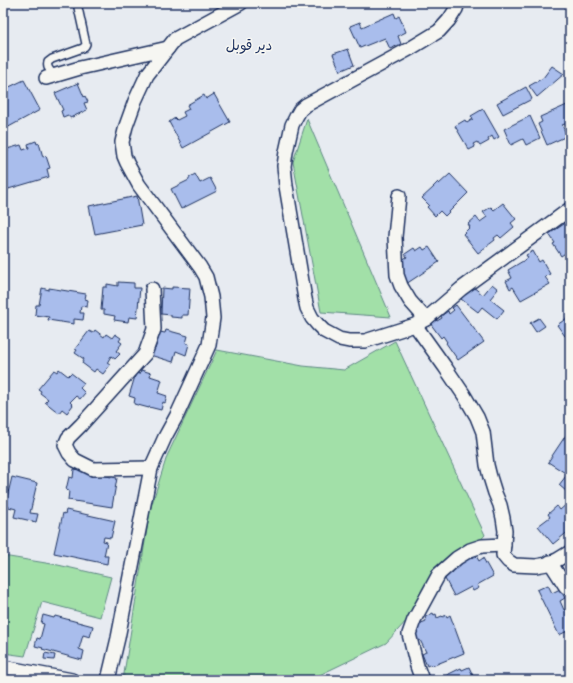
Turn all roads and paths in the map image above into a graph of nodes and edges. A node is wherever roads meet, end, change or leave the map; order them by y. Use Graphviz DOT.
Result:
graph roads {
  1 [pos="77,3"];
  2 [pos="241,3"];
  3 [pos="458,3"];
  4 [pos="168,48"];
  5 [pos="50,77"];
  6 [pos="399,196"];
  7 [pos="570,208"];
  8 [pos="152,289"];
  9 [pos="420,322"];
  10 [pos="151,468"];
  11 [pos="504,545"];
  12 [pos="570,552"];
  13 [pos="550,562"];
  14 [pos="566,587"];
  15 [pos="3,667"];
  16 [pos="72,680"];
  17 [pos="108,680"];
  18 [pos="422,680"];
  1 -- 5 [label="lane"];
  2 -- 4 [label="street"];
  3 -- 9 [label="street"];
  4 -- 5 [label="street"];
  4 -- 10 [label="street"];
  6 -- 9 [label="street"];
  7 -- 9 [label="street"];
  8 -- 10 [label="street"];
  9 -- 11 [label="street"];
  10 -- 17 [label="street"];
  11 -- 13 [label="street"];
  11 -- 18 [label="street"];
  12 -- 13 [label="street"];
  13 -- 14 [label="street"];
  15 -- 16 [label="street"];
}
